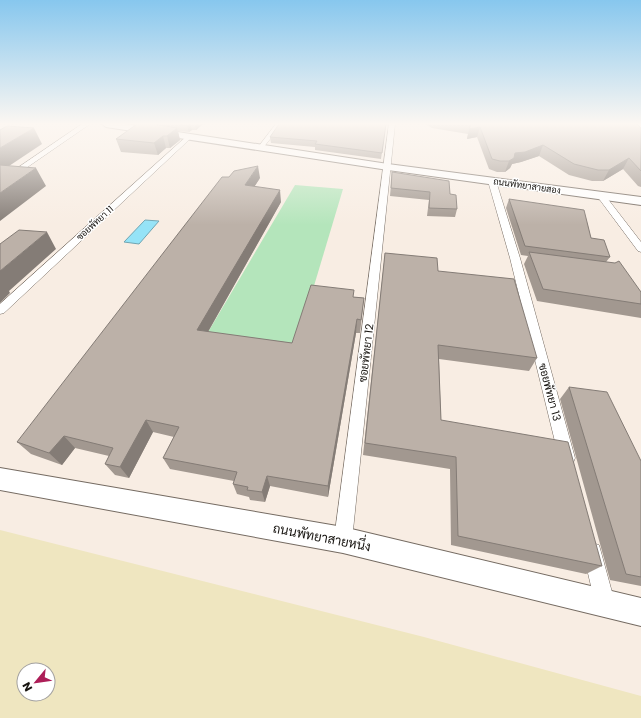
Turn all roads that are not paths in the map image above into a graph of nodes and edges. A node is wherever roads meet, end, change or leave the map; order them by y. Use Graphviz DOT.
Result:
graph roads {
  1 [pos="38,158"];
  2 [pos="167,158"];
  3 [pos="328,158"];
  4 [pos="389,158"];
  5 [pos="388,167"];
  6 [pos="492,181"];
  7 [pos="0,184"];
  8 [pos="601,196"];
  9 [pos="641,201"];
  10 [pos="641,248"];
  11 [pos="515,258"];
  12 [pos="530,260"];
  13 [pos="0,310"];
  14 [pos="571,472"];
  15 [pos="0,479"];
  16 [pos="343,540"];
  17 [pos="589,541"];
  18 [pos="605,603"];
  19 [pos="641,612"];
  1 -- 7 [label="street"];
  2 -- 13 [label="street, ซอยพัทยา 11"];
  3 -- 5 [label="main road, ถนนพัทยาสายสอง"];
  4 -- 5 [label="street, ซอยพัทยา 12"];
  5 -- 6 [label="main road, ถนนพัทยาสายสอง"];
  5 -- 16 [label="street, ซอยพัทยา 12"];
  6 -- 8 [label="main road, ถนนพัทยาสายสอง"];
  6 -- 11 [label="street, ซอยพัทยา 13"];
  8 -- 9 [label="main road, ถนนพัทยาสายสอง"];
  8 -- 10 [label="street"];
  11 -- 12 [label="street"];
  11 -- 14 [label="street, ซอยพัทยา 13"];
  15 -- 16 [label="main road, ถนนพัทยาสายหนึ่ง"];
  16 -- 18 [label="main road, ถนนพัทยาสายหนึ่ง"];
  17 -- 18 [label="street"];
  18 -- 19 [label="main road, ถนนพัทยาสายหนึ่ง"];
}
